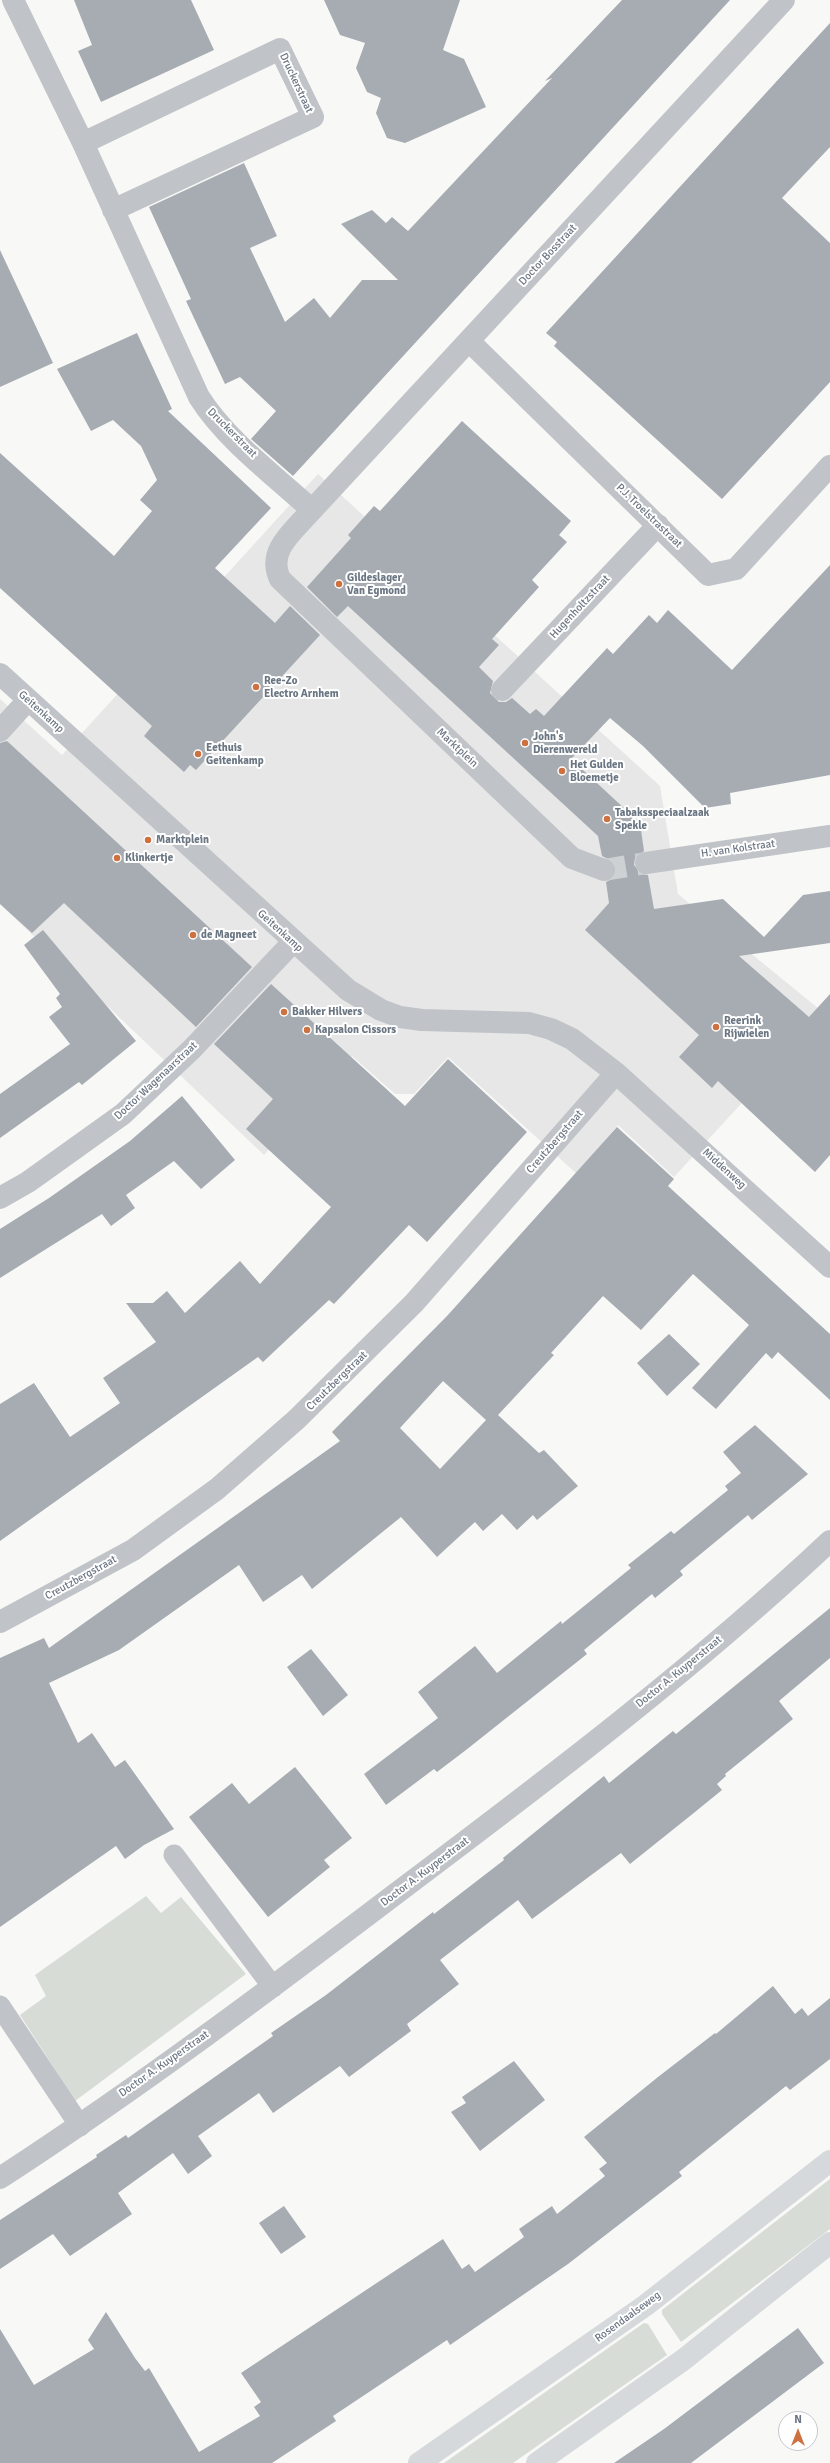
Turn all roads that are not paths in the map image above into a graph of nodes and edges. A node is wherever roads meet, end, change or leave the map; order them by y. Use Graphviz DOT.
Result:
graph roads {
  1 [pos="13,0"];
  2 [pos="778,2"];
  3 [pos="83,143"];
  4 [pos="113,210"];
  5 [pos="469,341"];
  6 [pos="830,466"];
  7 [pos="312,510"];
  8 [pos="658,525"];
  9 [pos="0,674"];
  10 [pos="502,690"];
  11 [pos="28,700"];
  12 [pos="0,731"];
  13 [pos="830,836"];
  14 [pos="646,863"];
  15 [pos="604,870"];
  16 [pos="293,942"];
  17 [pos="616,1073"];
  18 [pos="0,1198"];
  19 [pos="830,1267"];
  20 [pos="830,1541"];
  21 [pos="0,1622"];
  22 [pos="174,1855"];
  23 [pos="272,1987"];
  24 [pos="0,2006"];
  25 [pos="80,2126"];
  26 [pos="830,2161"];
  27 [pos="0,2178"];
  28 [pos="830,2243"];
  29 [pos="419,2463"];
  30 [pos="536,2463"];
  1 -- 3 [label="street, Druckerstraat"];
  2 -- 5 [label="street, Doctor Bosstraat"];
  3 -- 4 [label="street, Druckerstraat"];
  3 -- 4 [label="street, Druckerstraat"];
  4 -- 7 [label="street, Druckerstraat"];
  5 -- 7 [label="street, Doctor Bosstraat"];
  5 -- 8 [label="street, P.J. Troelstrastraat"];
  6 -- 8 [label="street, P.J. Troelstrastraat"];
  7 -- 15 [label="street, Marktplein"];
  8 -- 10 [label="street, Hugenholtzstraat"];
  9 -- 11 [label="street, Geitenkamp"];
  11 -- 12 [label="street"];
  11 -- 16 [label="street, Geitenkamp"];
  13 -- 14 [label="street, H. van Kolstraat"];
  16 -- 17 [label="street, Geitenkamp"];
  16 -- 18 [label="street, Doctor Wagenaarstraat"];
  17 -- 19 [label="street, Middenweg"];
  17 -- 21 [label="street, Creutzbergstraat"];
  20 -- 23 [label="street, Doctor A. Kuyperstraat"];
  22 -- 23 [label="lane"];
  23 -- 25 [label="street, Doctor A. Kuyperstraat"];
  24 -- 25 [label="lane"];
  25 -- 27 [label="street, Doctor A. Kuyperstraat"];
  26 -- 29 [label="street, Rosendaalseweg"];
  28 -- 30 [label="street"];
}
